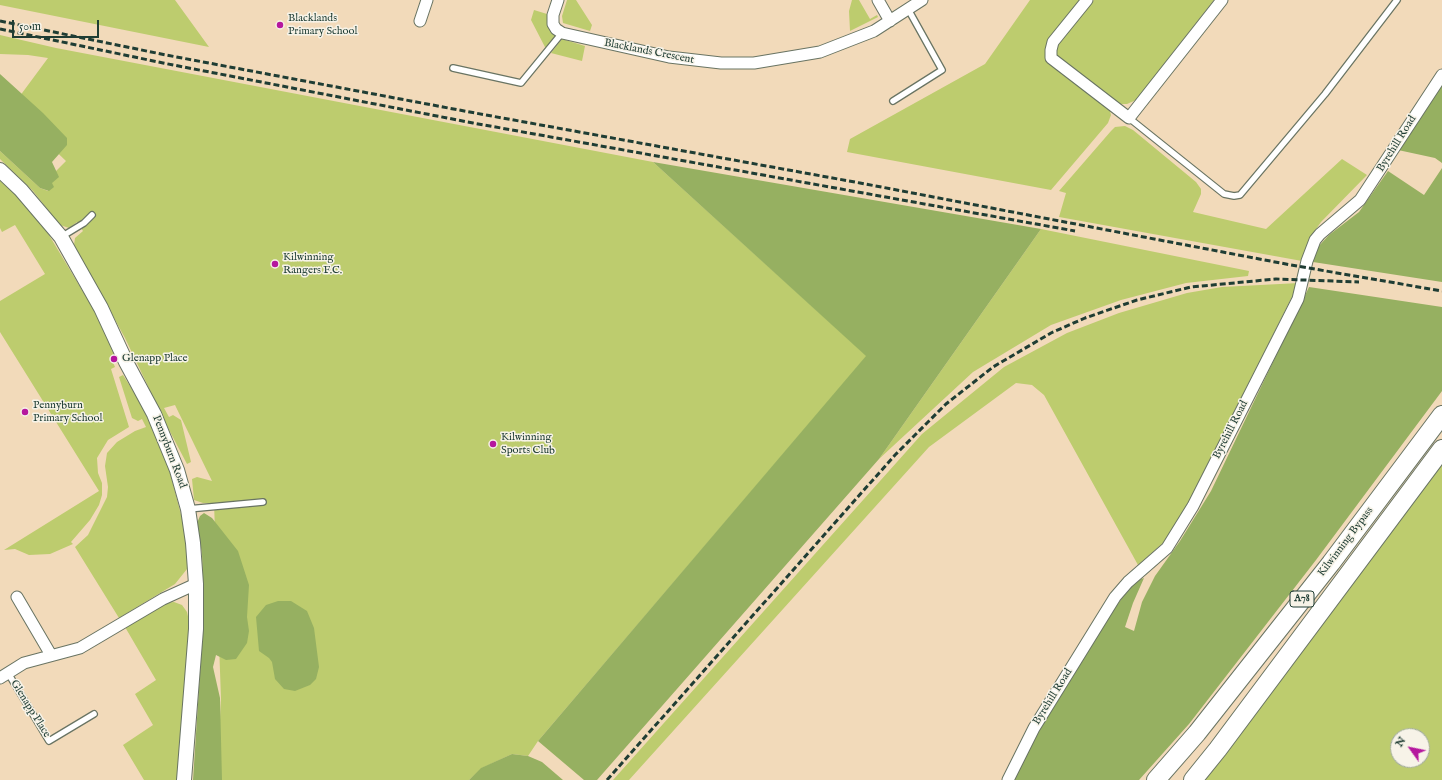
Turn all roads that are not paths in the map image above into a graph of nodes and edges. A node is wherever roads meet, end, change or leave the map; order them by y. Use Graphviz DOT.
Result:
graph roads {
  1 [pos="427,0"];
  2 [pos="558,0"];
  3 [pos="878,0"];
  4 [pos="922,0"];
  5 [pos="1087,0"];
  6 [pos="1222,0"];
  7 [pos="1397,0"];
  8 [pos="908,10"];
  9 [pos="420,21"];
  10 [pos="890,21"];
  11 [pos="559,31"];
  12 [pos="453,68"];
  13 [pos="1442,75"];
  14 [pos="893,100"];
  15 [pos="1129,118"];
  16 [pos="0,170"];
  17 [pos="92,215"];
  18 [pos="61,237"];
  19 [pos="1442,414"];
  20 [pos="1442,450"];
  21 [pos="263,502"];
  22 [pos="188,509"];
  23 [pos="196,584"];
  24 [pos="17,597"];
  25 [pos="51,655"];
  26 [pos="4,676"];
  27 [pos="94,714"];
  28 [pos="184,780"];
  29 [pos="1008,780"];
  30 [pos="1156,780"];
  31 [pos="1193,780"];
  1 -- 9 [label="street"];
  2 -- 11 [label="street"];
  3 -- 10 [label="street"];
  4 -- 8 [label="street, Blacklands Crescent"];
  5 -- 15 [label="street"];
  6 -- 15 [label="street"];
  7 -- 15 [label="lane"];
  8 -- 10 [label="street, Blacklands Crescent"];
  8 -- 14 [label="lane"];
  10 -- 11 [label="street, Blacklands Crescent"];
  11 -- 12 [label="lane"];
  13 -- 29 [label="street, Byrehill Road"];
  16 -- 18 [label="street, Pennyburn Road"];
  17 -- 18 [label="lane"];
  18 -- 22 [label="street, Pennyburn Road"];
  19 -- 30 [label="highway, Kilwinning Bypass / A78"];
  20 -- 31 [label="highway, Kilwinning Bypass / A78"];
  21 -- 22 [label="lane"];
  22 -- 23 [label="street, Pennyburn Road"];
  23 -- 25 [label="street, Glenapp Place"];
  23 -- 28 [label="street, Pennyburn Road"];
  24 -- 25 [label="street"];
  25 -- 26 [label="street, Glenapp Place"];
  26 -- 27 [label="lane, Glenapp Place"];
}
